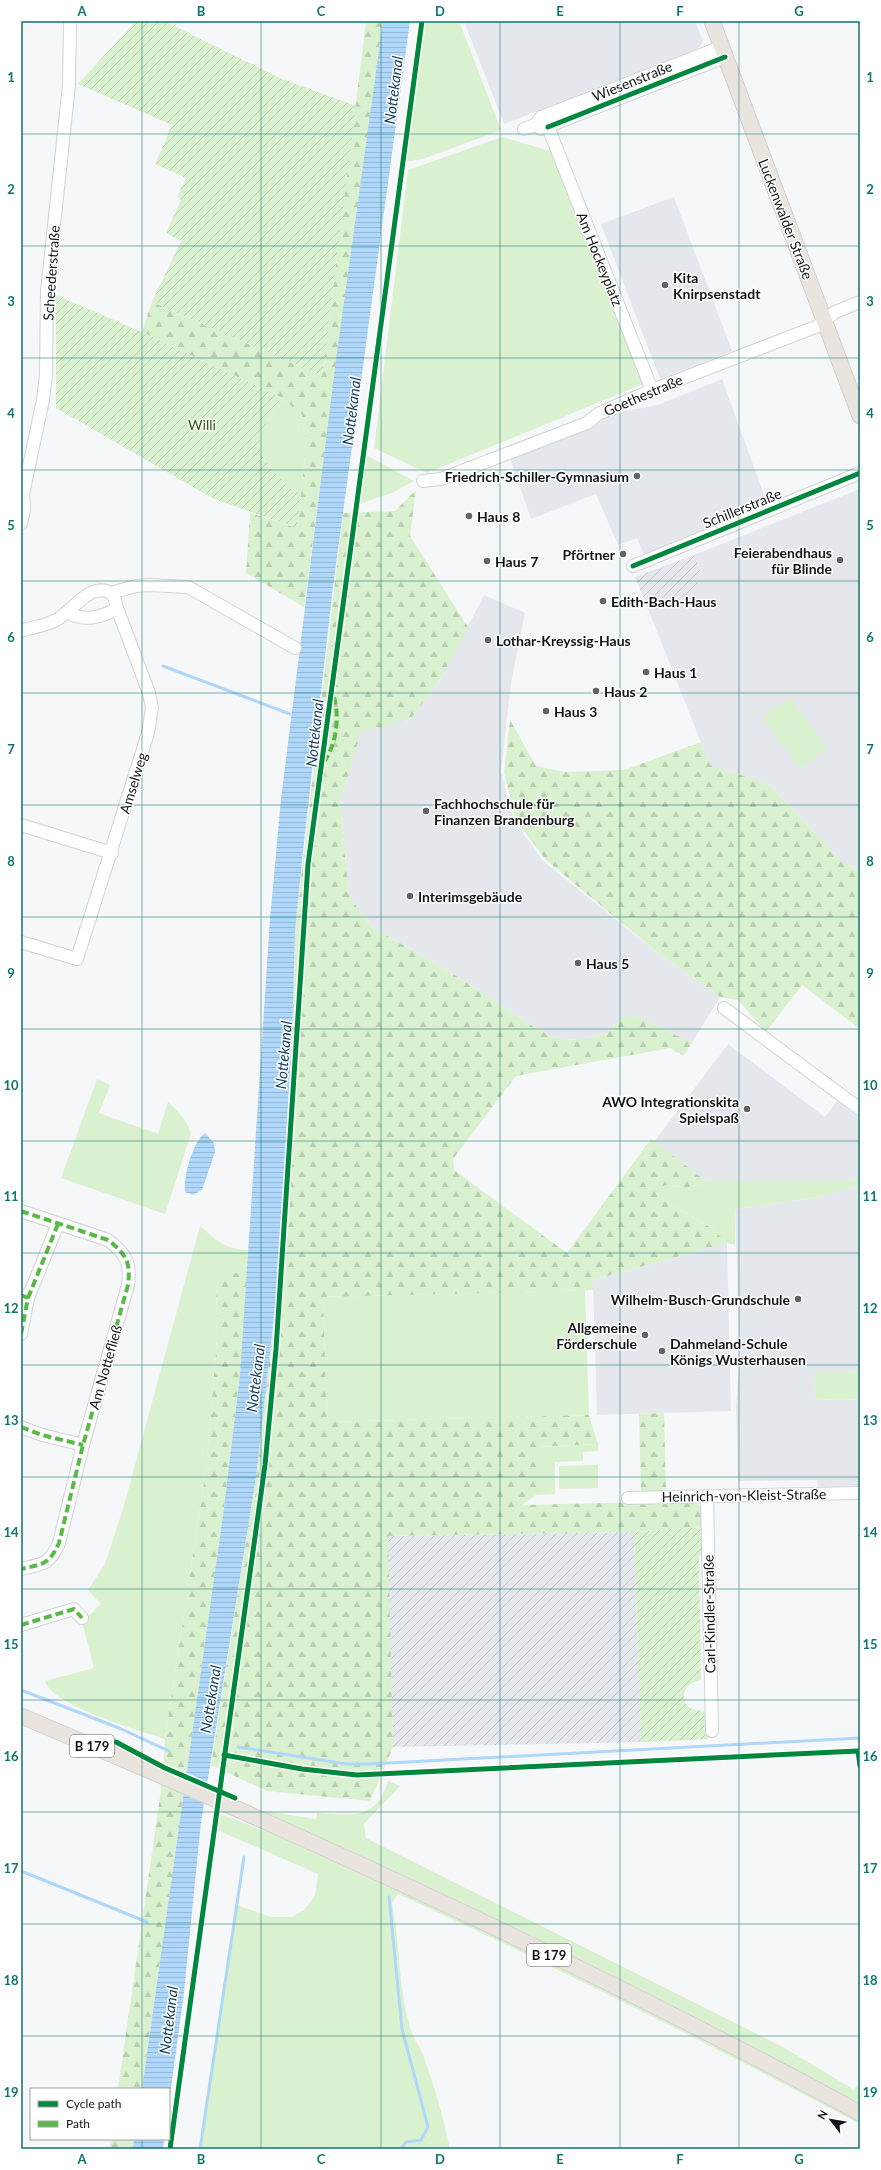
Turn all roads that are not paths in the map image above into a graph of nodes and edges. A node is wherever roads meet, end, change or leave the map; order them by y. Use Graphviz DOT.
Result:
graph roads {
  1 [pos="70,21"];
  2 [pos="712,21"];
  3 [pos="723,52"];
  4 [pos="548,128"];
  5 [pos="860,302"];
  6 [pos="824,321"];
  7 [pos="652,390"];
  8 [pos="860,416"];
  9 [pos="860,474"];
  10 [pos="423,481"];
  11 [pos="21,524"];
  12 [pos="633,566"];
  13 [pos="111,593"];
  14 [pos="117,608"];
  15 [pos="67,612"];
  16 [pos="21,631"];
  17 [pos="295,648"];
  18 [pos="21,825"];
  19 [pos="112,854"];
  20 [pos="21,942"];
  21 [pos="724,1008"];
  22 [pos="860,1109"];
  23 [pos="21,1211"];
  24 [pos="58,1224"];
  25 [pos="24,1296"];
  26 [pos="21,1334"];
  27 [pos="21,1427"];
  28 [pos="82,1445"];
  29 [pos="860,1493"];
  30 [pos="707,1496"];
  31 [pos="628,1498"];
  32 [pos="21,1569"];
  33 [pos="82,1618"];
  34 [pos="21,1626"];
  35 [pos="21,1716"];
  36 [pos="712,1731"];
  37 [pos="860,2113"];
  1 -- 11 [label="street, Scheederstraße"];
  2 -- 3 [label="main road, Luckenwalder Straße"];
  3 -- 4 [label="street, Wiesenstraße"];
  3 -- 4 [label="street, Wiesenstraße"];
  3 -- 6 [label="main road, Luckenwalder Straße"];
  4 -- 7 [label="street, Am Hockeyplatz"];
  5 -- 6 [label="street, Goethestraße"];
  6 -- 7 [label="street, Goethestraße"];
  6 -- 8 [label="main road, Luckenwalder Straße"];
  7 -- 10 [label="street, Goethestraße"];
  9 -- 12 [label="street, Schillerstraße"];
  13 -- 14 [label="street, Amselweg"];
  13 -- 15 [label="street"];
  13 -- 17 [label="street"];
  14 -- 15 [label="street"];
  14 -- 19 [label="street, Amselweg"];
  15 -- 16 [label="street"];
  18 -- 19 [label="street"];
  19 -- 20 [label="street, Amselweg"];
  21 -- 22 [label="street"];
  23 -- 24 [label="street, Am Nottefließ"];
  24 -- 25 [label="street"];
  24 -- 28 [label="street, Am Nottefließ"];
  25 -- 26 [label="street"];
  27 -- 28 [label="street"];
  28 -- 32 [label="street, Am Nottefließ"];
  29 -- 30 [label="street, Heinrich-von-Kleist-Straße"];
  30 -- 31 [label="street, Heinrich-von-Kleist-Straße"];
  30 -- 36 [label="street, Carl-Kindler-Straße"];
  33 -- 34 [label="street"];
  35 -- 37 [label="main road, B 179"];
}
